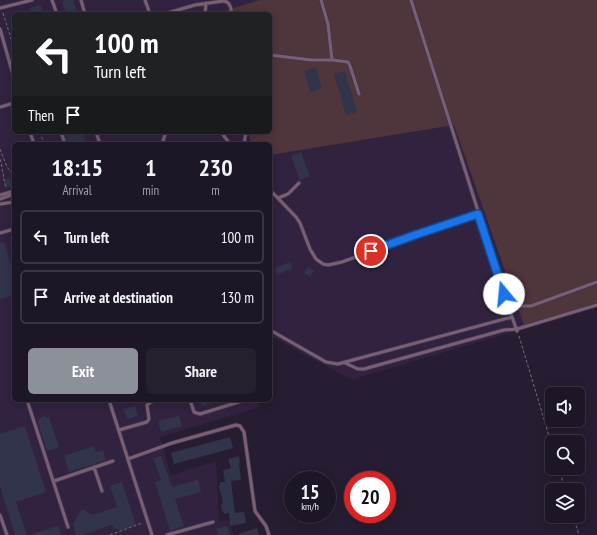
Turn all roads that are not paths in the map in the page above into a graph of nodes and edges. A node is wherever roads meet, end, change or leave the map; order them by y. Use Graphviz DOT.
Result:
graph roads {
  1 [pos="32,0"];
  2 [pos="52,0"];
  3 [pos="81,0"];
  4 [pos="145,0"];
  5 [pos="193,0"];
  6 [pos="321,0"];
  7 [pos="411,0"];
  8 [pos="206,3"];
  9 [pos="195,5"];
  10 [pos="1,8"];
  11 [pos="56,12"];
  12 [pos="84,12"];
  13 [pos="149,12"];
  14 [pos="171,12"];
  15 [pos="205,12"];
  16 [pos="231,12"];
  17 [pos="0,29"];
  18 [pos="1,38"];
  19 [pos="272,55"];
  20 [pos="332,60"];
  21 [pos="12,72"];
  22 [pos="359,94"];
  23 [pos="12,104"];
  24 [pos="0,107"];
  25 [pos="299,184"];
  26 [pos="12,192"];
  27 [pos="272,192"];
  28 [pos="0,195"];
  29 [pos="12,195"];
  30 [pos="0,198"];
  31 [pos="278,198"];
  32 [pos="12,202"];
  33 [pos="0,204"];
  34 [pos="478,214"];
  35 [pos="12,229"];
  36 [pos="0,232"];
  37 [pos="597,282"];
  38 [pos="506,299"];
  39 [pos="597,305"];
  40 [pos="512,317"];
  41 [pos="517,330"];
  42 [pos="272,331"];
  43 [pos="345,363"];
  44 [pos="28,402"];
  45 [pos="110,402"];
  46 [pos="151,402"];
  47 [pos="191,402"];
  48 [pos="239,402"];
  49 [pos="119,430"];
  50 [pos="128,459"];
  51 [pos="113,461"];
  52 [pos="94,467"];
  53 [pos="54,481"];
  54 [pos="102,491"];
  55 [pos="0,516"];
  56 [pos="213,522"];
  57 [pos="68,527"];
  58 [pos="183,530"];
  59 [pos="152,534"];
  60 [pos="7,535"];
  61 [pos="148,535"];
  62 [pos="167,535"];
  63 [pos="184,535"];
  64 [pos="269,535"];
  1 -- 10 [label="lane"];
  2 -- 11 [label="lane"];
  3 -- 12 [label="lane"];
  4 -- 13 [label="lane"];
  5 -- 9 [label="lane"];
  6 -- 20 [label="lane"];
  7 -- 34 [label="lane"];
  8 -- 9 [label="lane"];
  8 -- 15 [label="lane"];
  8 -- 16 [label="lane"];
  9 -- 14 [label="lane"];
  17 -- 18 [label="lane"];
  18 -- 21 [label="lane"];
  19 -- 20 [label="lane"];
  20 -- 22 [label="lane"];
  23 -- 24 [label="lane"];
  25 -- 31 [label="lane"];
  26 -- 28 [label="lane"];
  27 -- 31 [label="lane"];
  29 -- 30 [label="lane"];
  31 -- 34 [label="lane"];
  32 -- 33 [label="lane"];
  34 -- 38 [label="lane"];
  35 -- 36 [label="lane"];
  37 -- 38 [label="lane"];
  38 -- 40 [label="lane"];
  39 -- 41 [label="lane"];
  40 -- 41 [label="lane"];
  40 -- 43 [label="lane"];
  41 -- 43 [label="lane"];
  42 -- 43 [label="lane"];
  44 -- 53 [label="lane"];
  45 -- 49 [label="lane"];
  46 -- 49 [label="lane"];
  47 -- 48 [label="lane"];
  49 -- 50 [label="lane"];
  50 -- 59 [label="lane"];
  50 -- 64 [label="lane"];
  51 -- 52 [label="lane"];
  52 -- 53 [label="lane"];
  52 -- 54 [label="lane"];
  53 -- 57 [label="lane"];
  55 -- 60 [label="lane"];
  56 -- 58 [label="lane"];
  58 -- 62 [label="lane"];
  58 -- 63 [label="lane"];
  59 -- 61 [label="lane"];
}
